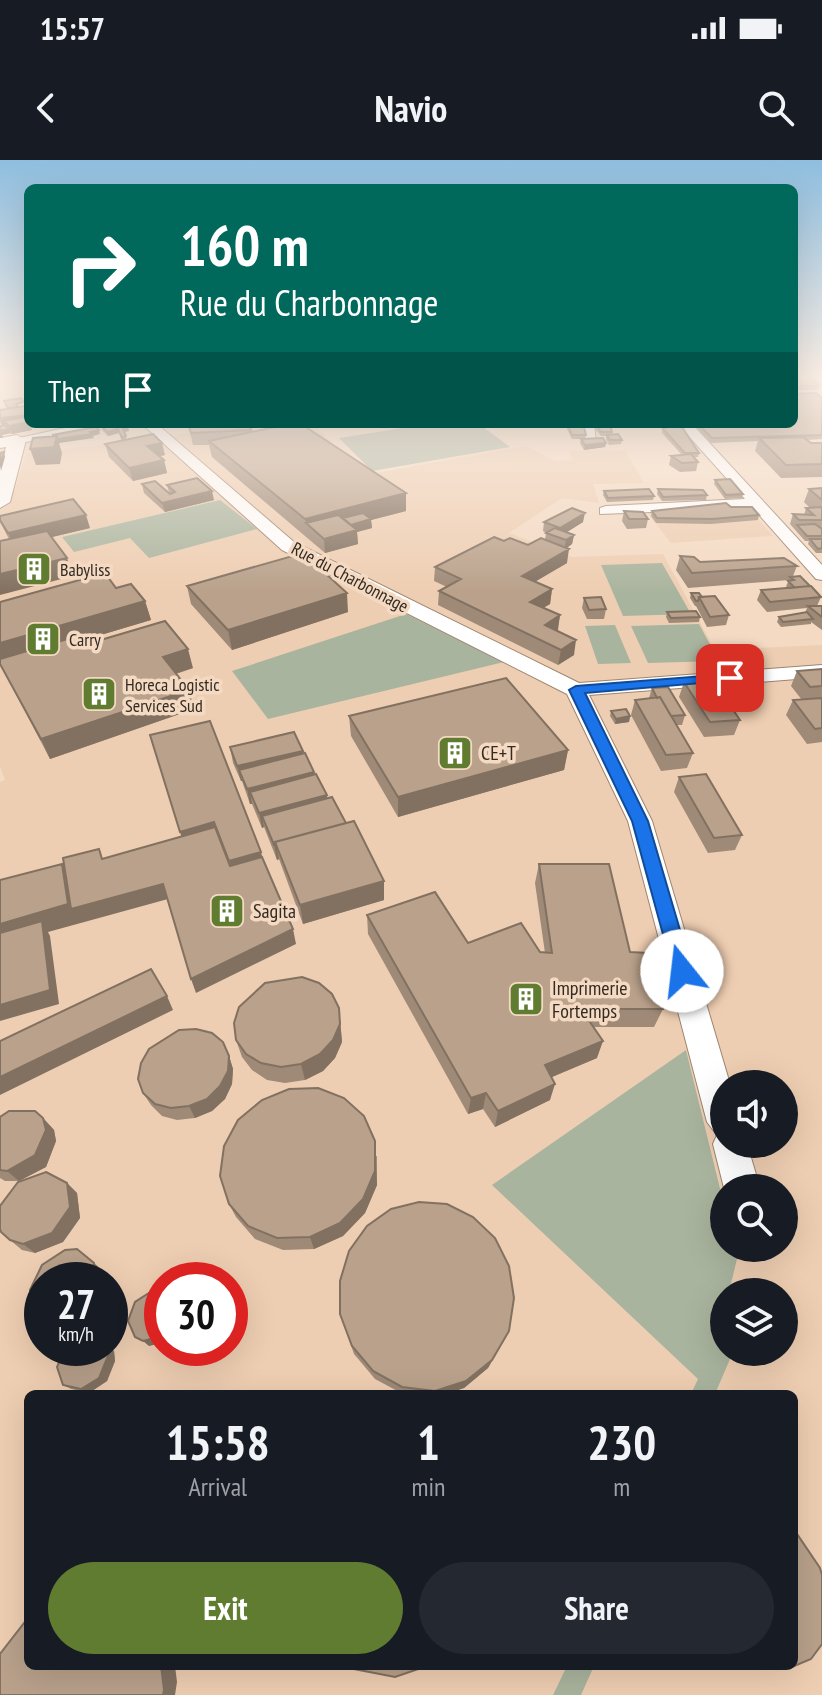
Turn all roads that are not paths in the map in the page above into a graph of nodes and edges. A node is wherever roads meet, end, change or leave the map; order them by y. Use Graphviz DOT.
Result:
graph roads {
  1 [pos="7,450"];
  2 [pos="178,450"];
  3 [pos="708,450"];
  4 [pos="0,502"];
  5 [pos="757,503"];
  6 [pos="606,511"];
  7 [pos="822,575"];
  8 [pos="822,671"];
  9 [pos="576,690"];
  10 [pos="710,1072"];
  1 -- 4 [label="main road"];
  2 -- 9 [label="street, Rue du Charbonnage"];
  3 -- 5 [label="street"];
  5 -- 6 [label="street"];
  5 -- 7 [label="street"];
  8 -- 9 [label="street"];
  9 -- 10 [label="street"];
}
